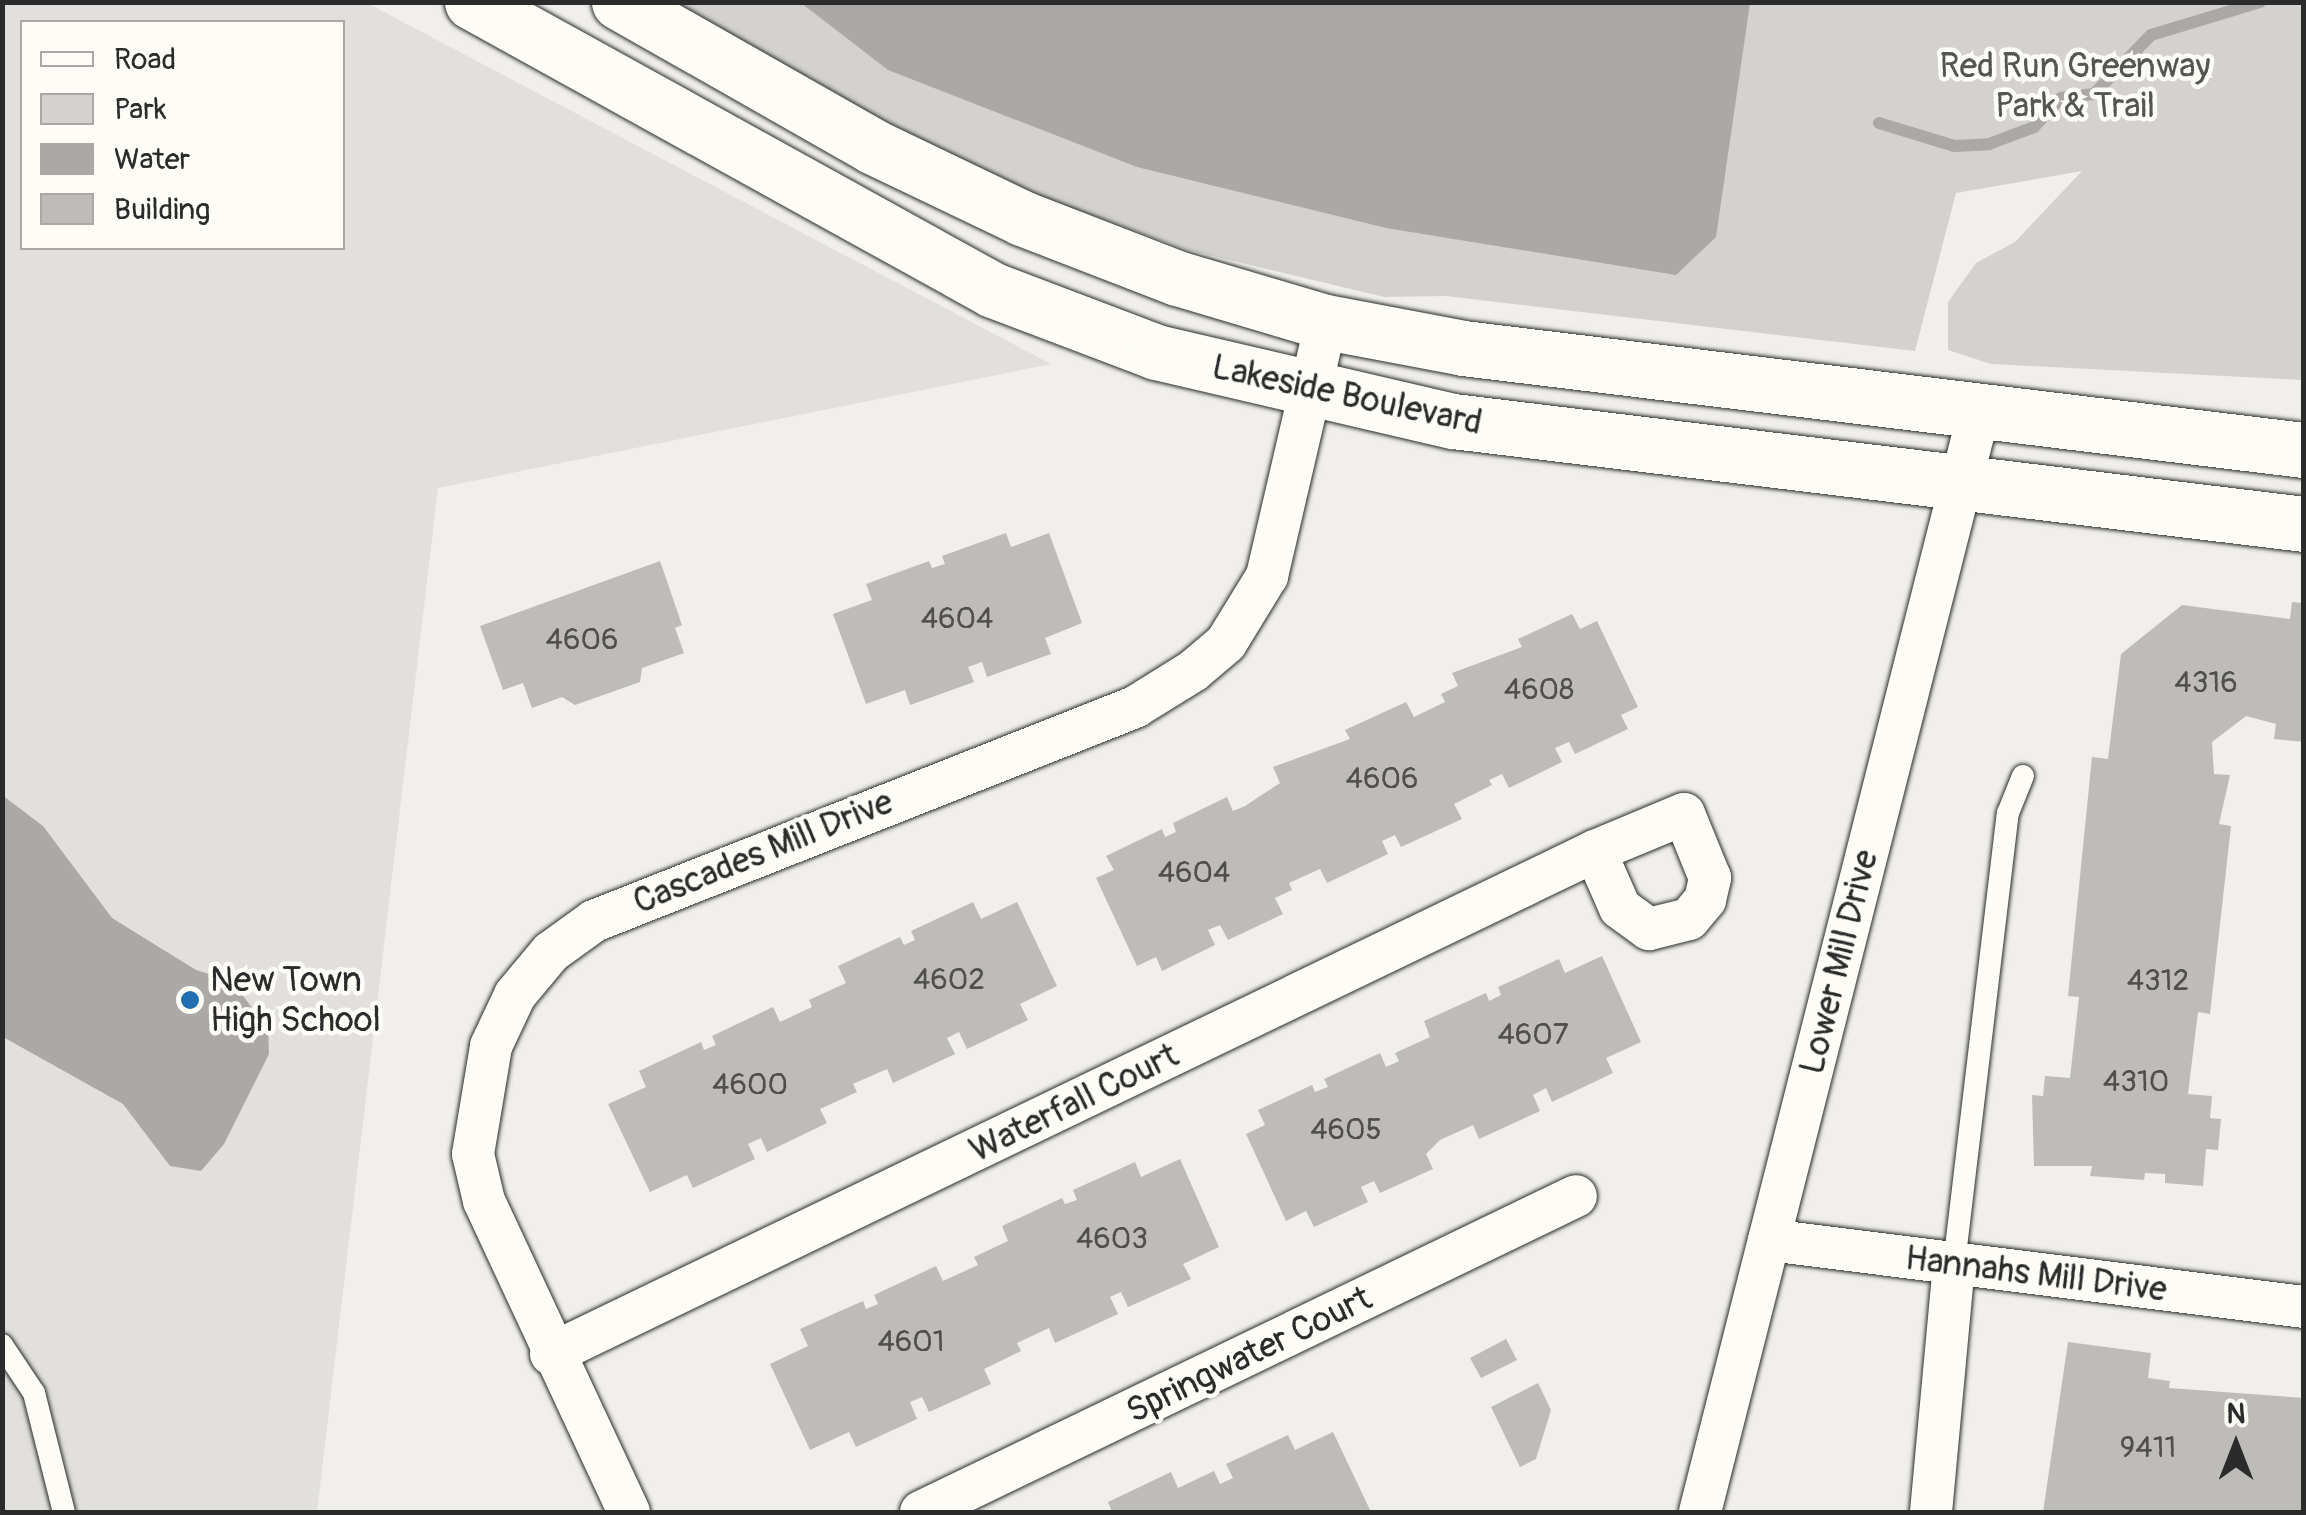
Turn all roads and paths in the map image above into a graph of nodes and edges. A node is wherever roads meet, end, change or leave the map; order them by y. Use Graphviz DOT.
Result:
graph roads {
  1 [pos="472,2"];
  2 [pos="619,2"];
  3 [pos="1326,322"];
  4 [pos="1311,394"];
  5 [pos="1979,412"];
  6 [pos="2304,450"];
  7 [pos="1960,483"];
  8 [pos="2304,524"];
  9 [pos="2023,776"];
  10 [pos="1596,851"];
  11 [pos="1576,1196"];
  12 [pos="1769,1240"];
  13 [pos="1954,1264"];
  14 [pos="2304,1308"];
  15 [pos="2,1345"];
  16 [pos="551,1354"];
  17 [pos="64,1512"];
  18 [pos="629,1512"];
  19 [pos="921,1512"];
  20 [pos="1700,1512"];
  21 [pos="1931,1512"];
  1 -- 4 [label="main road, Lakeside Boulevard"];
  2 -- 3 [label="main road, Lakeside Boulevard"];
  3 -- 4 [label="street, Cascades Mill Drive"];
  3 -- 5 [label="main road, Lakeside Boulevard"];
  4 -- 7 [label="main road, Lakeside Boulevard"];
  4 -- 16 [label="street, Cascades Mill Drive"];
  5 -- 6 [label="main road, Lakeside Boulevard"];
  5 -- 7 [label="street, Lower Mill Drive"];
  7 -- 8 [label="main road, Lakeside Boulevard"];
  7 -- 12 [label="street, Lower Mill Drive"];
  9 -- 13 [label="lane"];
  10 -- 16 [label="street, Waterfall Court"];
  11 -- 19 [label="street, Springwater Court"];
  12 -- 13 [label="street, Hannahs Mill Drive"];
  12 -- 20 [label="street, Lower Mill Drive"];
  13 -- 14 [label="street, Hannahs Mill Drive"];
  13 -- 21 [label="street"];
  15 -- 17 [label="lane"];
  16 -- 18 [label="street, Cascades Mill Drive"];
}
